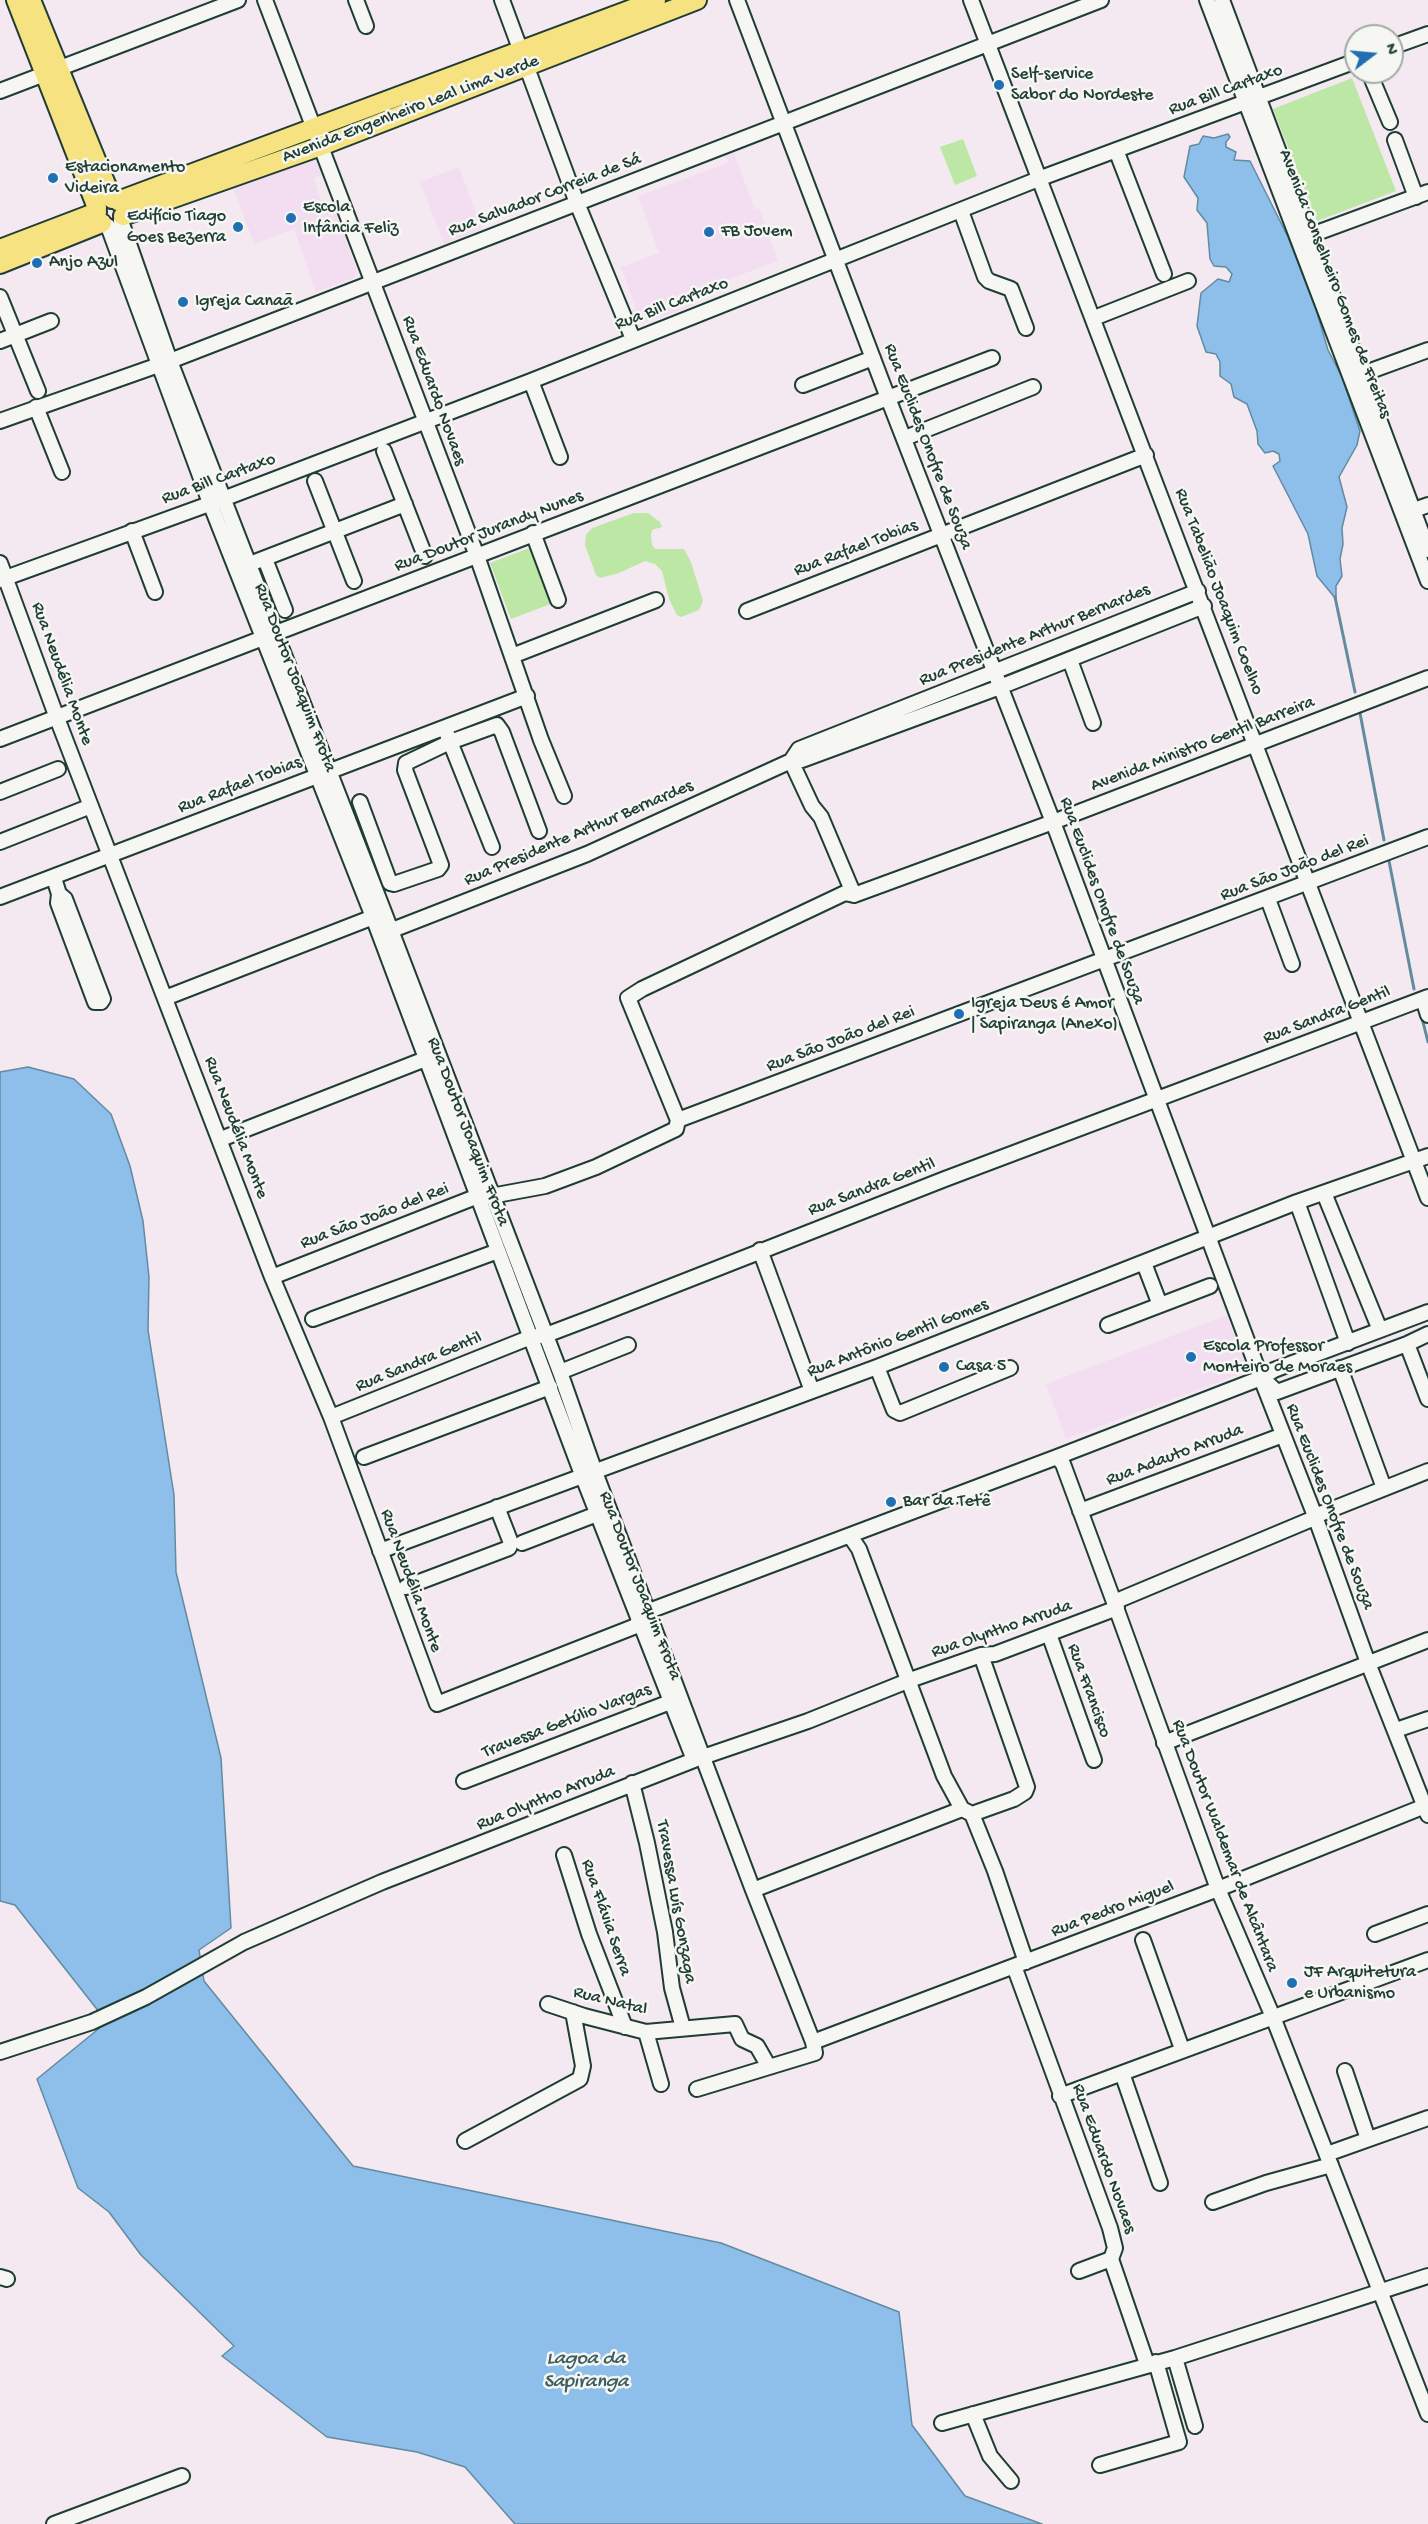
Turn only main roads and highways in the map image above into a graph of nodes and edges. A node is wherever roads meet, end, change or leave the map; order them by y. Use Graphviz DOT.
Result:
graph roads {
  1 [pos="16,0"];
  2 [pos="31,0"];
  3 [pos="656,0"];
  4 [pos="697,0"];
  5 [pos="524,58"];
  6 [pos="51,72"];
  7 [pos="110,213"];
  8 [pos="0,249"];
  9 [pos="0,264"];
  1 -- 6 [label="main road, Rua Doutor Joaquim Frota"];
  2 -- 6 [label="main road, Rua Doutor Joaquim Frota"];
  3 -- 5 [label="main road, Avenida Engenheiro Leal Lima Verde"];
  4 -- 5 [label="main road, Avenida Engenheiro Leal Lima Verde"];
  5 -- 7 [label="main road, Avenida Engenheiro Leal Lima Verde"];
  5 -- 7 [label="main road, Avenida Engenheiro Leal Lima Verde"];
  6 -- 7 [label="main road, Rua Doutor Joaquim Frota"];
  7 -- 8 [label="main road, Avenida Engenheiro Leal Lima Verde"];
  7 -- 9 [label="main road, Avenida Engenheiro Leal Lima Verde"];
}
